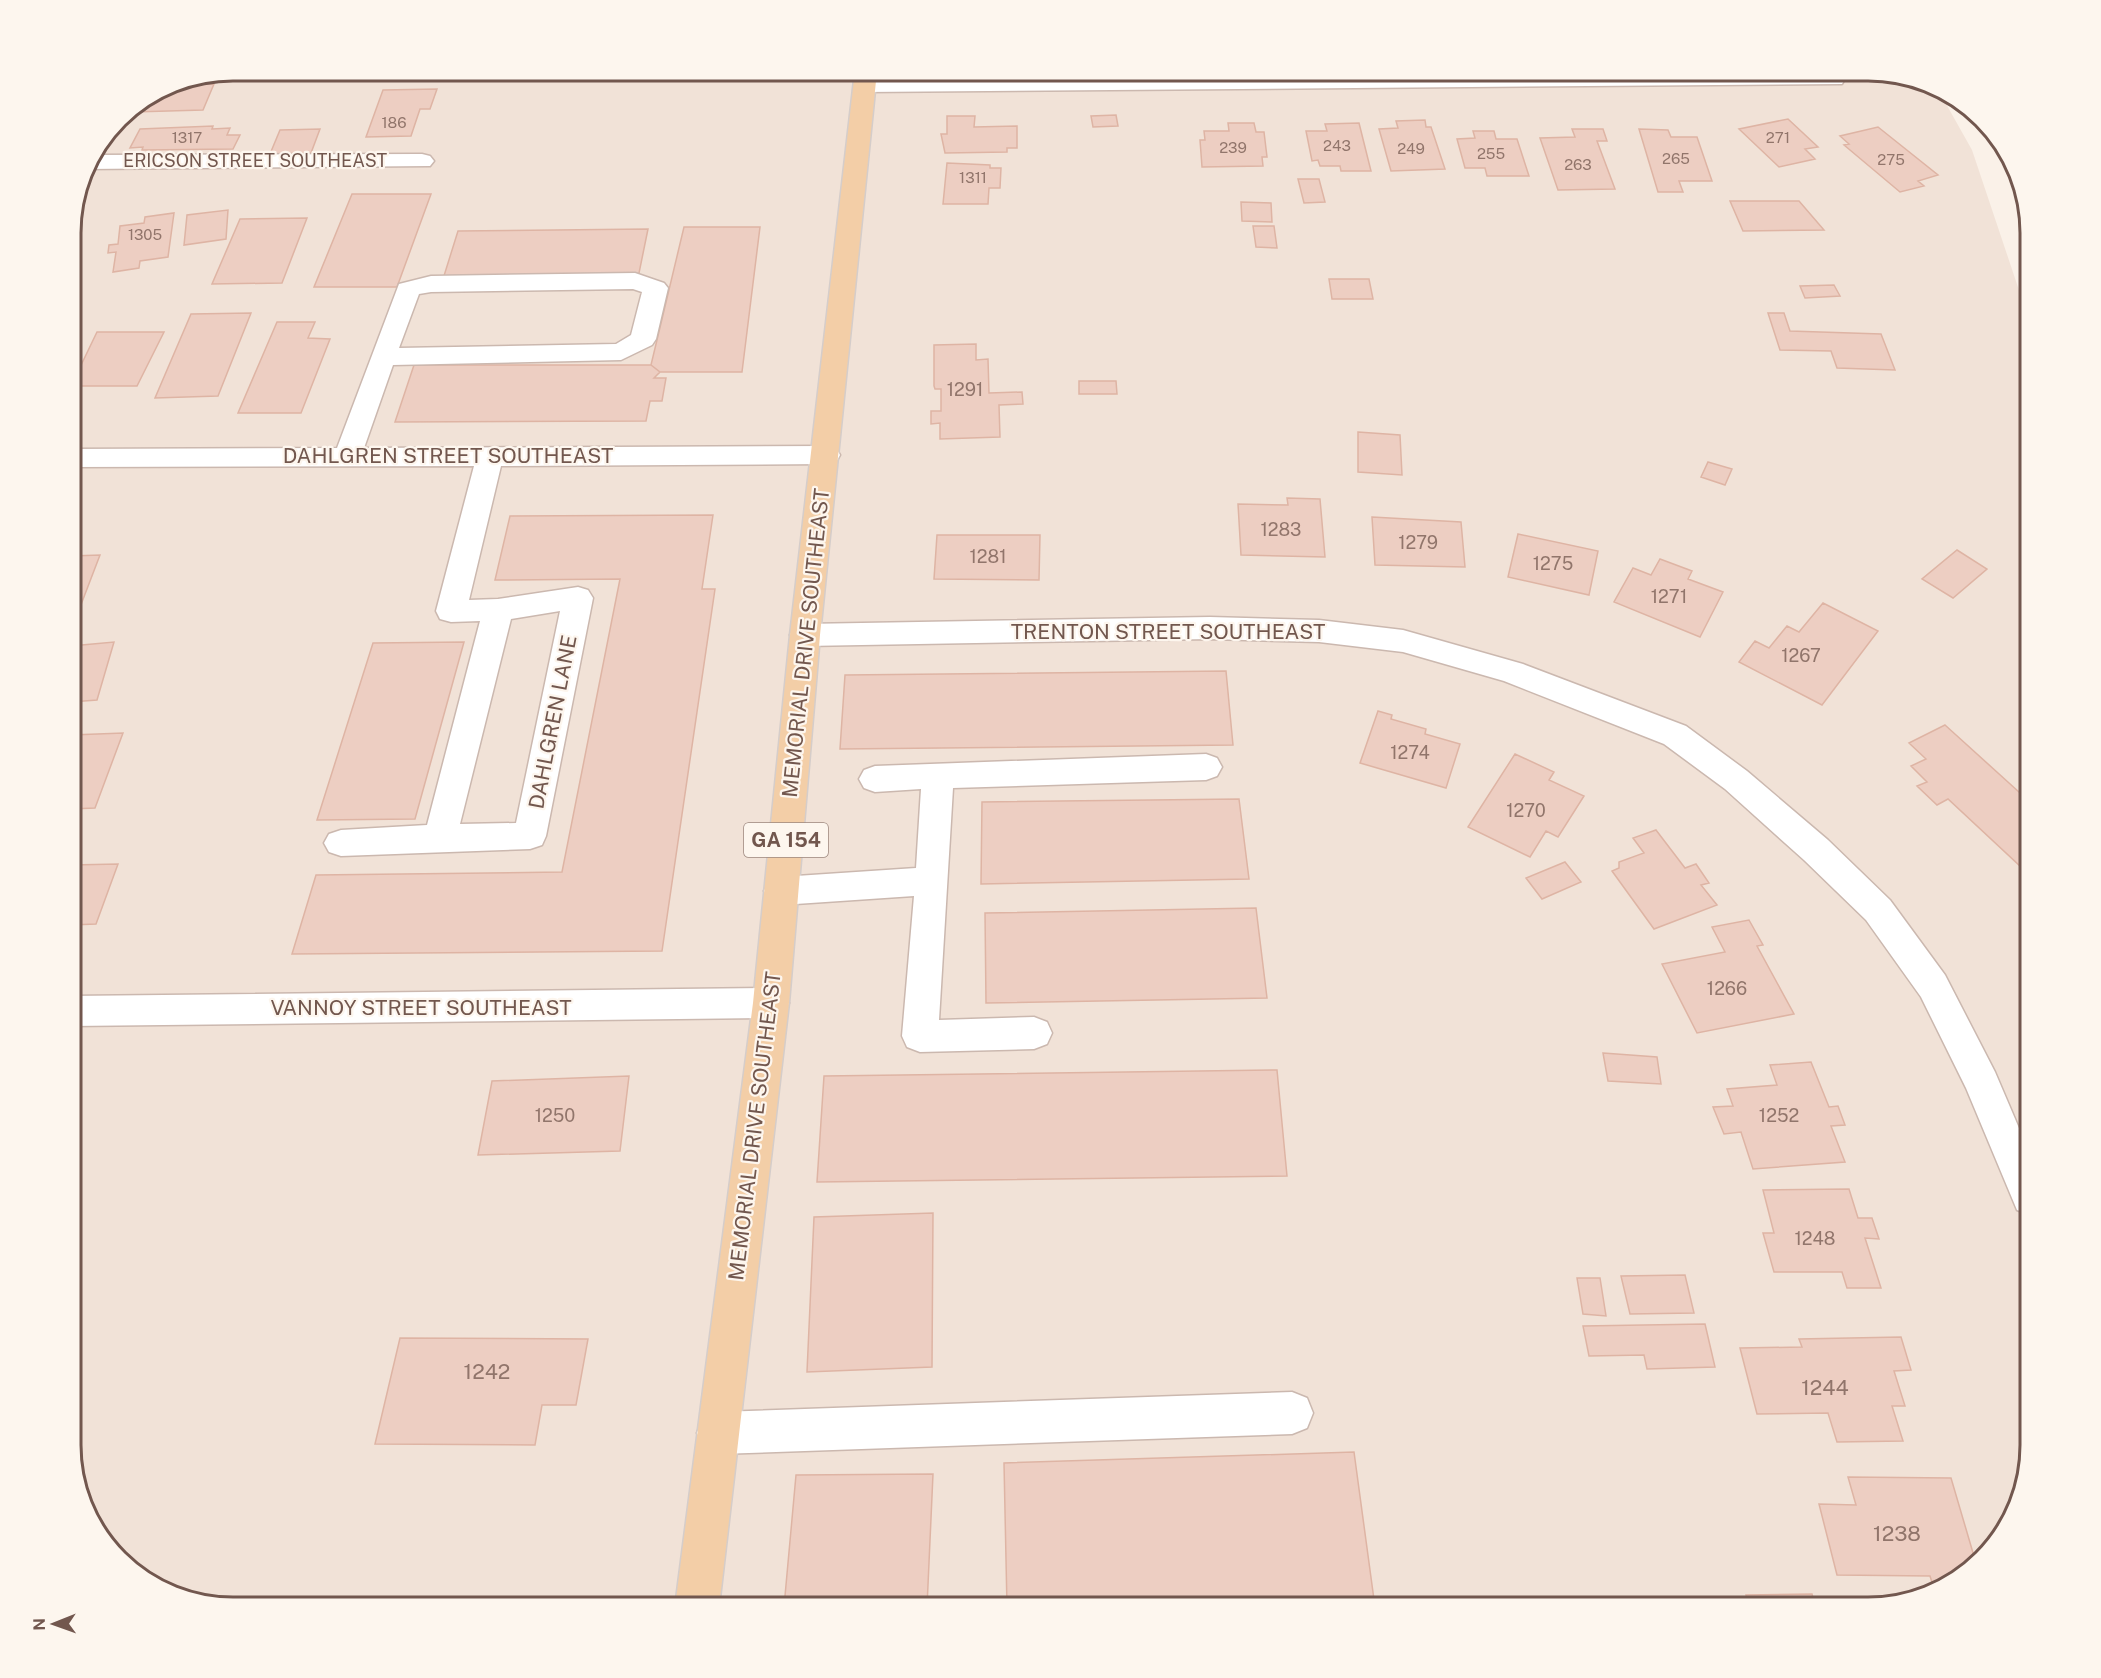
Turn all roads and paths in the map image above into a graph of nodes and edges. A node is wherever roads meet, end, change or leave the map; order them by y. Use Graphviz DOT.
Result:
graph roads {
  1 [pos="865,81"];
  2 [pos="422,161"];
  3 [pos="99,162"];
  4 [pos="383,357"];
  5 [pos="826,455"];
  6 [pos="490,456"];
  7 [pos="347,457"];
  8 [pos="81,458"];
  9 [pos="498,610"];
  10 [pos="805,635"];
  11 [pos="1206,767"];
  12 [pos="939,776"];
  13 [pos="875,779"];
  14 [pos="440,838"];
  15 [pos="341,843"];
  16 [pos="932,881"];
  17 [pos="781,891"];
  18 [pos="771,1003"];
  19 [pos="81,1011"];
  20 [pos="1034,1033"];
  21 [pos="2020,1172"];
  22 [pos="1292,1413"];
  23 [pos="718,1434"];
  24 [pos="698,1597"];
  1 -- 5 [label="main road, MEMORIAL DRIVE SOUTHEAST / GA 154"];
  2 -- 3 [label="street, ERICSON STREET SOUTHEAST"];
  4 -- 4 [label="street"];
  4 -- 7 [label="street"];
  5 -- 6 [label="street, DAHLGREN STREET SOUTHEAST"];
  5 -- 10 [label="main road, MEMORIAL DRIVE SOUTHEAST / GA 154"];
  6 -- 7 [label="street, DAHLGREN STREET SOUTHEAST"];
  6 -- 9 [label="street, DAHLGREN LANE"];
  7 -- 8 [label="street, DAHLGREN STREET SOUTHEAST"];
  9 -- 14 [label="street"];
  9 -- 14 [label="street, DAHLGREN LANE"];
  10 -- 17 [label="main road, MEMORIAL DRIVE SOUTHEAST / GA 154"];
  10 -- 21 [label="street, TRENTON STREET SOUTHEAST"];
  11 -- 12 [label="street"];
  12 -- 13 [label="street"];
  12 -- 16 [label="street"];
  14 -- 15 [label="street, DAHLGREN LANE"];
  16 -- 17 [label="street"];
  16 -- 20 [label="street"];
  17 -- 18 [label="main road, MEMORIAL DRIVE SOUTHEAST / GA 154"];
  18 -- 19 [label="street, VANNOY STREET SOUTHEAST"];
  18 -- 23 [label="main road, MEMORIAL DRIVE SOUTHEAST / GA 154"];
  22 -- 23 [label="street"];
  23 -- 24 [label="main road, MEMORIAL DRIVE SOUTHEAST / GA 154"];
}
